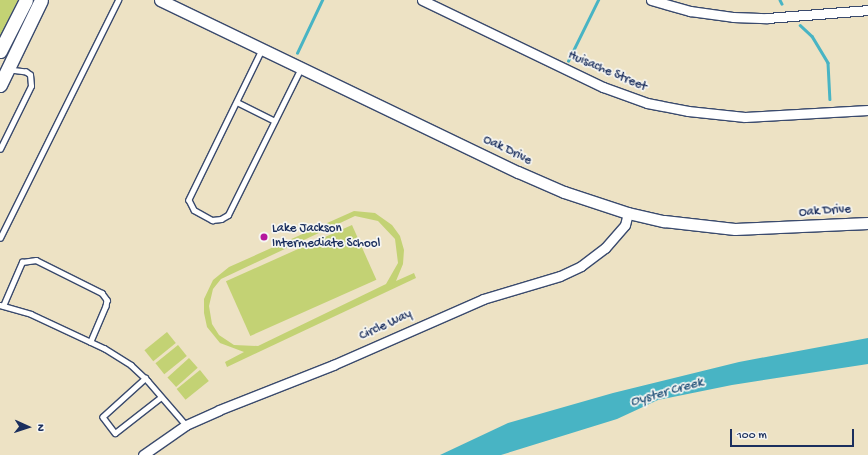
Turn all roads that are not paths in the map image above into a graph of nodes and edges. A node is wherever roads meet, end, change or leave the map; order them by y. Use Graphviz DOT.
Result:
graph roads {
  1 [pos="26,0"];
  2 [pos="41,0"];
  3 [pos="118,0"];
  4 [pos="160,0"];
  5 [pos="422,0"];
  6 [pos="651,0"];
  7 [pos="868,10"];
  8 [pos="263,49"];
  9 [pos="0,51"];
  10 [pos="301,68"];
  11 [pos="7,70"];
  12 [pos="0,85"];
  13 [pos="236,102"];
  14 [pos="868,110"];
  15 [pos="274,121"];
  16 [pos="0,149"];
  17 [pos="628,213"];
  18 [pos="868,223"];
  19 [pos="0,238"];
  20 [pos="2,306"];
  21 [pos="91,342"];
  22 [pos="146,378"];
  23 [pos="161,396"];
  24 [pos="186,425"];
  25 [pos="143,455"];
  1 -- 9 [label="main road"];
  2 -- 11 [label="main road"];
  3 -- 19 [label="lane"];
  4 -- 8 [label="street, Oak Drive"];
  5 -- 14 [label="street, Huisache Street"];
  6 -- 7 [label="street"];
  8 -- 10 [label="street, Oak Drive"];
  8 -- 13 [label="lane"];
  10 -- 15 [label="lane"];
  10 -- 17 [label="street, Oak Drive"];
  11 -- 12 [label="main road"];
  11 -- 16 [label="lane"];
  13 -- 15 [label="lane"];
  13 -- 15 [label="lane"];
  17 -- 18 [label="street, Oak Drive"];
  17 -- 24 [label="street, Circle Way"];
  20 -- 21 [label="lane"];
  20 -- 21 [label="lane"];
  21 -- 22 [label="lane"];
  22 -- 23 [label="lane"];
  22 -- 23 [label="lane"];
  23 -- 24 [label="lane"];
  24 -- 25 [label="street, Circle Way"];
}
